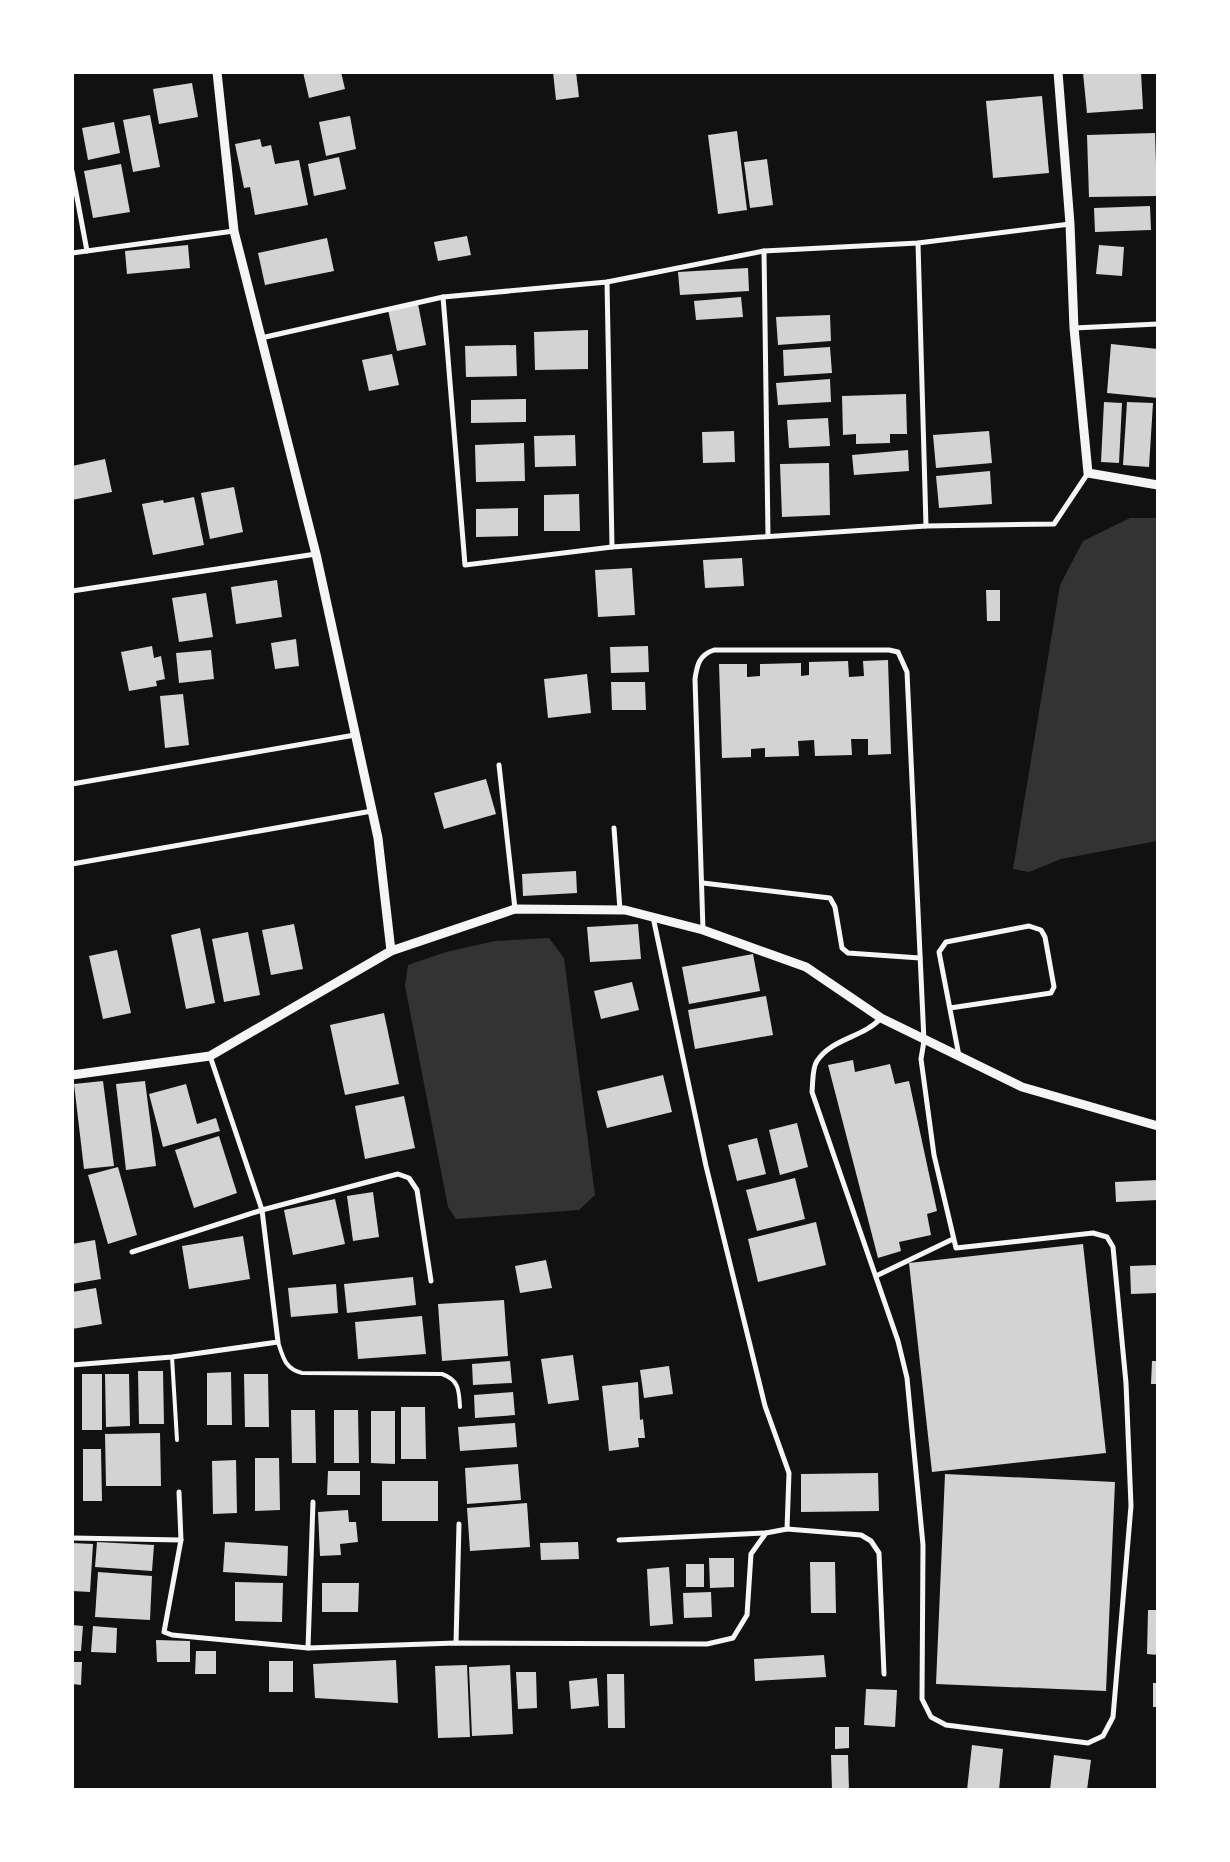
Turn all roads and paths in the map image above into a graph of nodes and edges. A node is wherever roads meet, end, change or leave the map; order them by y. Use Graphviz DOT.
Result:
graph roads {
  1 [pos="217,72"];
  2 [pos="1058,72"];
  3 [pos="72,171"];
  4 [pos="1070,224"];
  5 [pos="234,231"];
  6 [pos="918,243"];
  7 [pos="87,251"];
  8 [pos="764,252"];
  9 [pos="72,253"];
  10 [pos="607,282"];
  11 [pos="443,297"];
  12 [pos="1158,324"];
  13 [pos="1074,328"];
  14 [pos="261,338"];
  15 [pos="1088,473"];
  16 [pos="1158,485"];
  17 [pos="926,526"];
  18 [pos="768,536"];
  19 [pos="612,546"];
  20 [pos="316,554"];
  21 [pos="72,592"];
  22 [pos="355,736"];
  23 [pos="499,765"];
  24 [pos="72,784"];
  25 [pos="372,811"];
  26 [pos="614,828"];
  27 [pos="72,864"];
  28 [pos="703,883"];
  29 [pos="515,910"];
  30 [pos="620,910"];
  31 [pos="653,917"];
  32 [pos="703,930"];
  33 [pos="391,951"];
  34 [pos="920,958"];
  35 [pos="950,1008"];
  36 [pos="880,1018"];
  37 [pos="924,1041"];
  38 [pos="210,1056"];
  39 [pos="959,1057"];
  40 [pos="72,1075"];
  41 [pos="1158,1126"];
  42 [pos="262,1210"];
  43 [pos="953,1239"];
  44 [pos="132,1252"];
  45 [pos="876,1276"];
  46 [pos="431,1281"];
  47 [pos="278,1342"];
  48 [pos="172,1356"];
  49 [pos="72,1364"];
  50 [pos="460,1407"];
  51 [pos="177,1440"];
  52 [pos="179,1492"];
  53 [pos="314,1502"];
  54 [pos="458,1524"];
  55 [pos="787,1529"];
  56 [pos="766,1534"];
  57 [pos="72,1538"];
  58 [pos="180,1540"];
  59 [pos="619,1540"];
  60 [pos="456,1643"];
  61 [pos="308,1648"];
  62 [pos="884,1674"];
  1 -- 5 [label="street"];
  2 -- 4 [label="street"];
  3 -- 7 [label="street"];
  4 -- 6 [label="street"];
  4 -- 13 [label="street"];
  5 -- 7 [label="street"];
  5 -- 14 [label="street"];
  6 -- 8 [label="street"];
  6 -- 17 [label="street"];
  7 -- 9 [label="street"];
  8 -- 10 [label="street"];
  8 -- 18 [label="street"];
  10 -- 11 [label="street"];
  10 -- 19 [label="street"];
  11 -- 14 [label="street"];
  11 -- 19 [label="street"];
  12 -- 13 [label="street"];
  13 -- 15 [label="street"];
  14 -- 20 [label="street"];
  15 -- 16 [label="street"];
  15 -- 17 [label="street"];
  17 -- 18 [label="street"];
  18 -- 19 [label="street"];
  20 -- 21 [label="street"];
  20 -- 22 [label="street"];
  22 -- 24 [label="street"];
  22 -- 25 [label="street"];
  23 -- 29 [label="street"];
  25 -- 27 [label="street"];
  25 -- 33 [label="street"];
  26 -- 30 [label="street"];
  28 -- 32 [label="street"];
  28 -- 34 [label="street"];
  28 -- 34 [label="street"];
  29 -- 30 [label="street"];
  29 -- 33 [label="street"];
  30 -- 31 [label="street"];
  31 -- 32 [label="street"];
  31 -- 55 [label="street"];
  32 -- 36 [label="street"];
  33 -- 38 [label="street"];
  34 -- 37 [label="street"];
  35 -- 35 [label="street"];
  35 -- 39 [label="street"];
  36 -- 37 [label="street"];
  36 -- 45 [label="street"];
  37 -- 39 [label="street"];
  37 -- 43 [label="street"];
  38 -- 40 [label="street"];
  38 -- 42 [label="street"];
  39 -- 41 [label="street"];
  42 -- 44 [label="street"];
  42 -- 46 [label="street"];
  42 -- 47 [label="street"];
  43 -- 45 [label="street"];
  43 -- 45 [label="street"];
  47 -- 48 [label="street"];
  47 -- 50 [label="lane"];
  48 -- 49 [label="street"];
  48 -- 51 [label="lane"];
  52 -- 58 [label="street"];
  53 -- 61 [label="street"];
  54 -- 60 [label="street"];
  55 -- 56 [label="street"];
  55 -- 62 [label="street"];
  56 -- 59 [label="street"];
  56 -- 60 [label="street"];
  57 -- 58 [label="street"];
  58 -- 61 [label="street"];
  60 -- 61 [label="street"];
}
